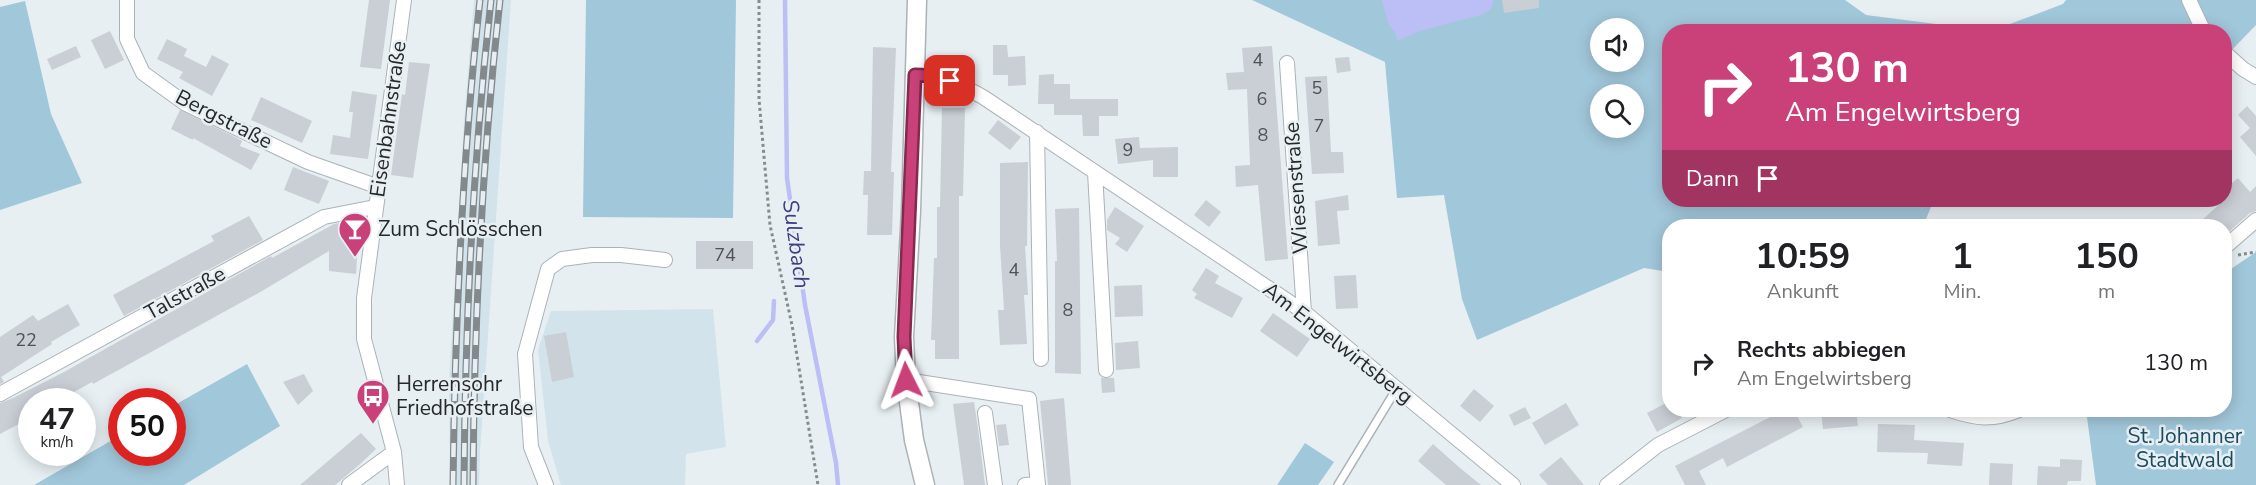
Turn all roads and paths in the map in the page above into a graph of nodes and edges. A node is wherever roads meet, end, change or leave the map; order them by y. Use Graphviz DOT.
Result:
graph roads {
  1 [pos="127,0"];
  2 [pos="404,0"];
  3 [pos="759,0"];
  4 [pos="917,0"];
  5 [pos="2189,0"];
  6 [pos="2200,24"];
  7 [pos="2232,60"];
  8 [pos="1287,63"];
  9 [pos="915,75"];
  10 [pos="2256,77"];
  11 [pos="1036,132"];
  12 [pos="1095,172"];
  13 [pos="379,187"];
  14 [pos="375,207"];
  15 [pos="2256,220"];
  16 [pos="2232,241"];
  17 [pos="664,260"];
  18 [pos="1304,312"];
  19 [pos="1041,358"];
  20 [pos="1106,370"];
  21 [pos="906,380"];
  22 [pos="1397,388"];
  23 [pos="0,394"];
  24 [pos="985,413"];
  25 [pos="1712,417"];
  26 [pos="1971,417"];
  27 [pos="2000,417"];
  28 [pos="394,452"];
  29 [pos="350,485"];
  30 [pos="397,485"];
  31 [pos="546,485"];
  32 [pos="818,485"];
  33 [pos="925,485"];
  34 [pos="995,485"];
  35 [pos="1025,485"];
  36 [pos="1338,485"];
  37 [pos="1513,485"];
  38 [pos="1607,485"];
  1 -- 13 [label="street, Bergstraße"];
  2 -- 13 [label="street, Eisenbahnstraße"];
  3 -- 32 [label="path"];
  4 -- 9 [label="main road"];
  5 -- 6 [label="street"];
  7 -- 10 [label="street"];
  8 -- 18 [label="street, Wiesenstraße"];
  9 -- 11 [label="street, Am Engelwirtsberg"];
  9 -- 21 [label="main road"];
  11 -- 12 [label="street, Am Engelwirtsberg"];
  11 -- 19 [label="street"];
  12 -- 18 [label="street, Am Engelwirtsberg"];
  12 -- 20 [label="street"];
  13 -- 14 [label="street, Eisenbahnstraße"];
  14 -- 23 [label="street, Talstraße"];
  14 -- 28 [label="street, Eisenbahnstraße"];
  15 -- 16 [label="street"];
  17 -- 31 [label="street"];
  18 -- 22 [label="street, Am Engelwirtsberg"];
  21 -- 33 [label="main road"];
  21 -- 35 [label="street"];
  22 -- 36 [label="lane"];
  22 -- 37 [label="street, Am Engelwirtsberg"];
  24 -- 34 [label="street"];
  25 -- 38 [label="street"];
  26 -- 27 [label="street"];
  28 -- 29 [label="street"];
  28 -- 30 [label="street, Eisenbahnstraße"];
}
